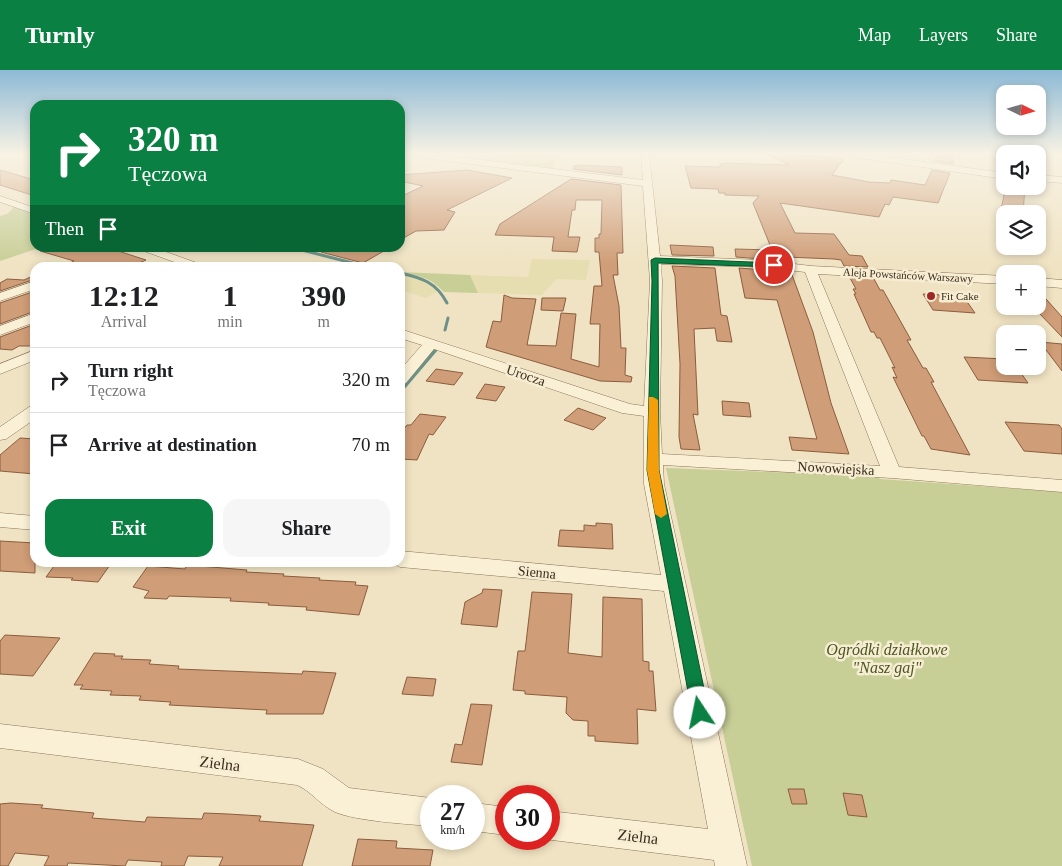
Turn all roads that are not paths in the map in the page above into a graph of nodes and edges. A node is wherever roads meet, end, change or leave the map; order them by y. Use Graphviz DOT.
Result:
graph roads {
  1 [pos="649,191"];
  2 [pos="0,199"];
  3 [pos="30,209"];
  4 [pos="157,252"];
  5 [pos="655,260"];
  6 [pos="187,262"];
  7 [pos="810,270"];
  8 [pos="996,280"];
  9 [pos="1046,283"];
  10 [pos="1062,284"];
  11 [pos="30,287"];
  12 [pos="0,297"];
  13 [pos="30,319"];
  14 [pos="0,331"];
  15 [pos="405,335"];
  16 [pos="432,343"];
  17 [pos="30,356"];
  18 [pos="0,369"];
  19 [pos="405,374"];
  20 [pos="652,412"];
  21 [pos="30,414"];
  22 [pos="0,435"];
  23 [pos="653,459"];
  24 [pos="892,472"];
  25 [pos="1062,486"];
  26 [pos="0,520"];
  27 [pos="30,523"];
  28 [pos="405,559"];
  29 [pos="675,584"];
  30 [pos="0,736"];
  31 [pos="420,811"];
  32 [pos="560,828"];
  33 [pos="729,856"];
  1 -- 5 [label="street"];
  2 -- 3 [label="street"];
  4 -- 6 [label="street"];
  5 -- 7 [label="street, Aleja Powstańców Warszawy"];
  5 -- 20 [label="street"];
  7 -- 8 [label="street, Aleja Powstańców Warszawy"];
  7 -- 24 [label="street, Nowowiejska"];
  9 -- 10 [label="street"];
  11 -- 12 [label="street"];
  13 -- 14 [label="street"];
  15 -- 16 [label="street, Urocza"];
  16 -- 19 [label="street"];
  16 -- 20 [label="street, Urocza"];
  17 -- 18 [label="street"];
  20 -- 23 [label="street"];
  21 -- 22 [label="street"];
  23 -- 24 [label="street, Nowowiejska"];
  23 -- 29 [label="street"];
  24 -- 25 [label="street"];
  26 -- 27 [label="street"];
  28 -- 29 [label="street, Sienna"];
  29 -- 33 [label="street"];
  30 -- 31 [label="street, Zielna"];
  32 -- 33 [label="street, Zielna"];
}
